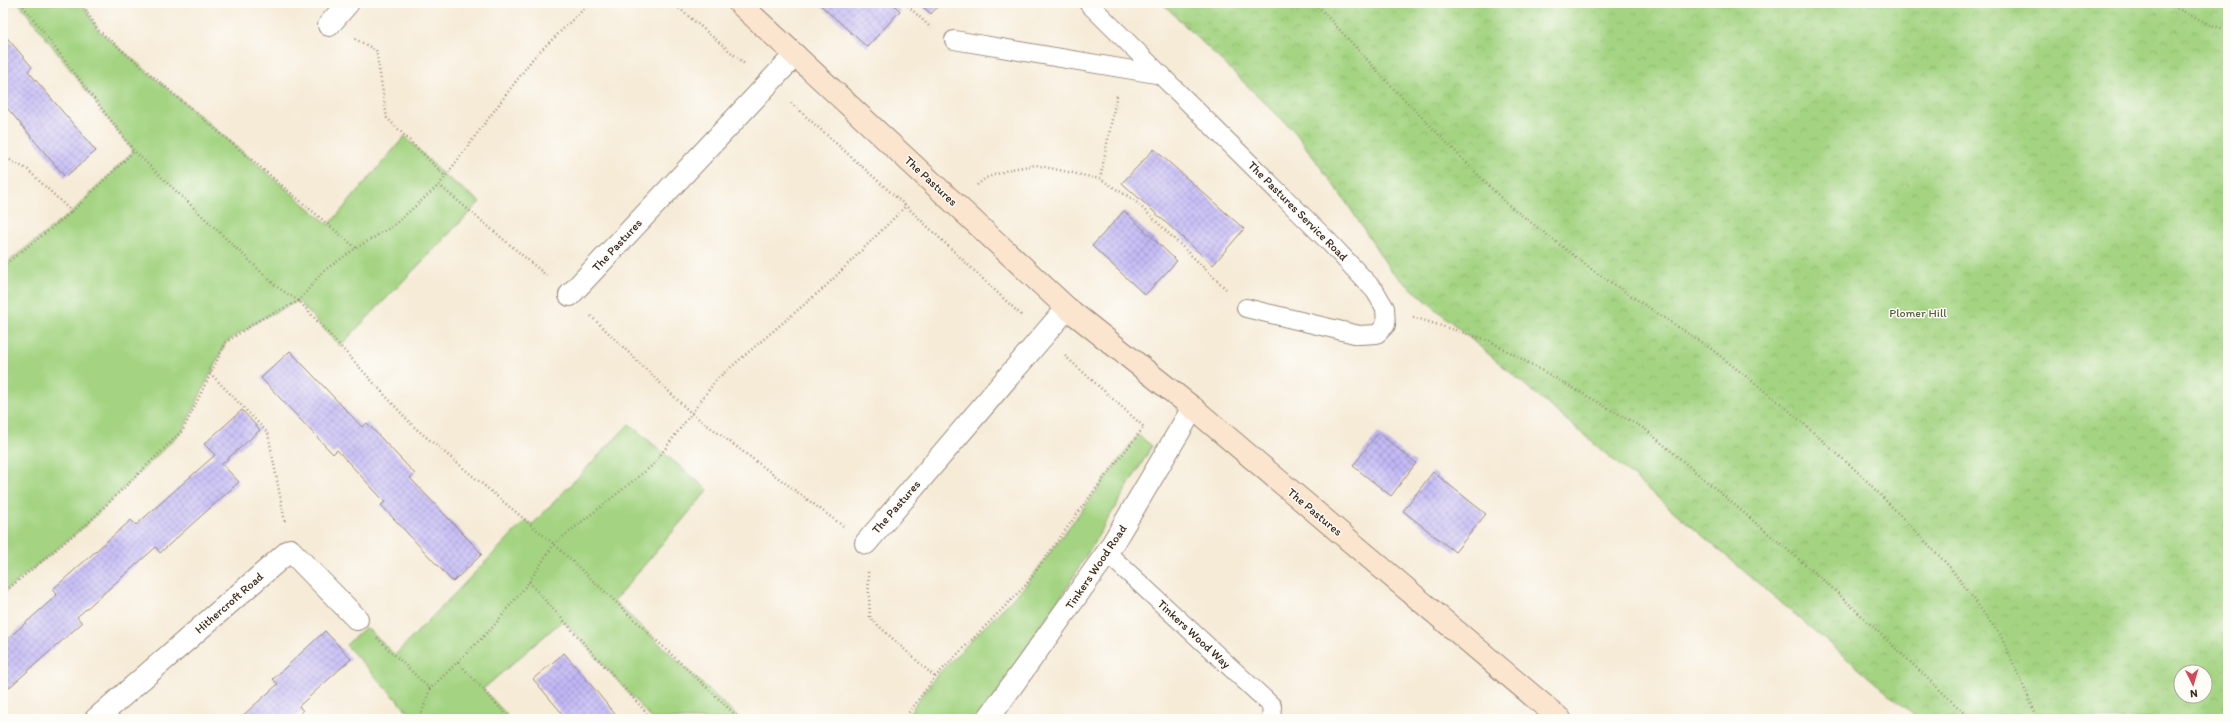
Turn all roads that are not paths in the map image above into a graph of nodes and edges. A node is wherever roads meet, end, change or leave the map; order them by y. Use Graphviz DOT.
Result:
graph roads {
  1 [pos="348,3"];
  2 [pos="739,3"];
  3 [pos="1088,3"];
  4 [pos="329,25"];
  5 [pos="954,40"];
  6 [pos="795,55"];
  7 [pos="1162,75"];
  8 [pos="570,295"];
  9 [pos="1068,308"];
  10 [pos="1246,308"];
  11 [pos="1193,408"];
  12 [pos="866,543"];
  13 [pos="1107,554"];
  14 [pos="357,619"];
  15 [pos="96,719"];
  16 [pos="988,719"];
  17 [pos="1270,719"];
  18 [pos="1560,719"];
  1 -- 4 [label="street"];
  2 -- 6 [label="street, The Pastures"];
  3 -- 7 [label="lane, The Pastures Service Road"];
  5 -- 7 [label="lane"];
  6 -- 8 [label="street, The Pastures"];
  6 -- 9 [label="street, The Pastures"];
  7 -- 10 [label="lane, The Pastures Service Road"];
  9 -- 11 [label="street, The Pastures"];
  9 -- 12 [label="street, The Pastures"];
  11 -- 13 [label="street, Tinkers Wood Road"];
  11 -- 18 [label="street, The Pastures"];
  13 -- 16 [label="street, Tinkers Wood Road"];
  13 -- 17 [label="lane, Tinkers Wood Way"];
  14 -- 15 [label="street, Hithercroft Road"];
}
